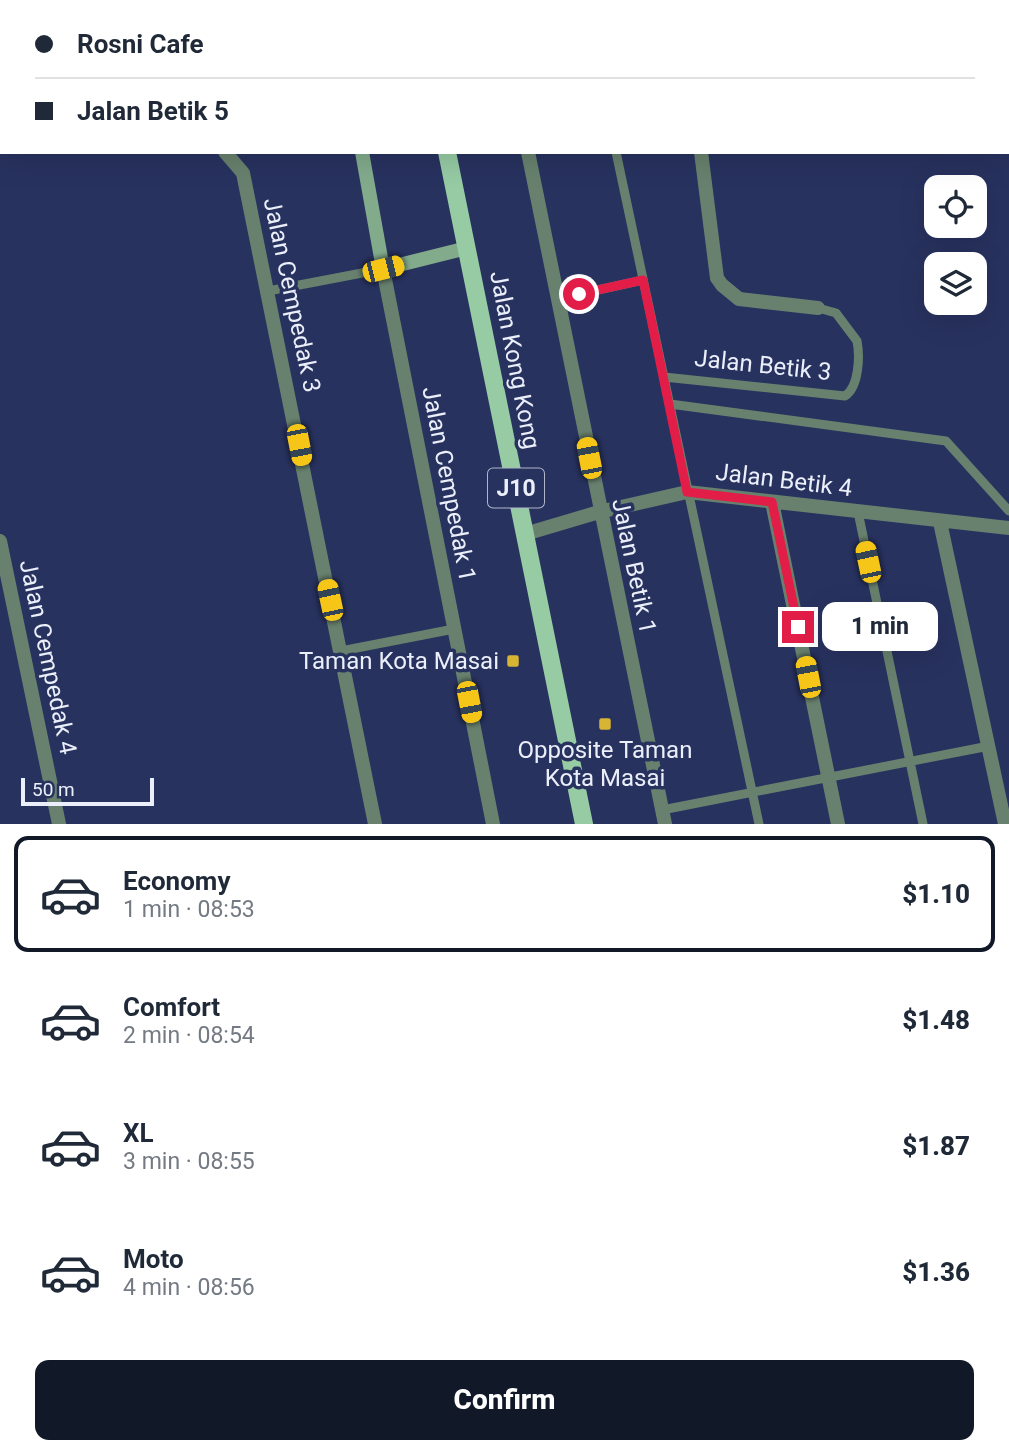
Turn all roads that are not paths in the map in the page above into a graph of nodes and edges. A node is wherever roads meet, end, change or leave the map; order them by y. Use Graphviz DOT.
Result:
graph roads {
  1 [pos="227,154"];
  2 [pos="362,154"];
  3 [pos="447,154"];
  4 [pos="528,154"];
  5 [pos="616,154"];
  6 [pos="701,154"];
  7 [pos="467,248"];
  8 [pos="383,269"];
  9 [pos="643,280"];
  10 [pos="268,291"];
  11 [pos="557,299"];
  12 [pos="818,308"];
  13 [pos="664,377"];
  14 [pos="670,404"];
  15 [pos="687,492"];
  16 [pos="772,502"];
  17 [pos="1009,511"];
  18 [pos="599,512"];
  19 [pos="858,512"];
  20 [pos="940,522"];
  21 [pos="1005,528"];
  22 [pos="525,534"];
  23 [pos="0,541"];
  24 [pos="454,629"];
  25 [pos="341,651"];
  26 [pos="989,746"];
  27 [pos="910,761"];
  28 [pos="829,777"];
  29 [pos="753,792"];
  30 [pos="664,817"];
  31 [pos="59,824"];
  32 [pos="375,824"];
  33 [pos="493,824"];
  34 [pos="584,824"];
  35 [pos="759,824"];
  36 [pos="838,824"];
  37 [pos="923,824"];
  38 [pos="1005,824"];
  1 -- 10 [label="street, Jalan Cempedak 3"];
  2 -- 8 [label="street, Jalan Cempedak 1"];
  3 -- 7 [label="main road, Jalan Kong Kong / J10"];
  4 -- 11 [label="street, Jalan Betik 1"];
  5 -- 9 [label="lane"];
  6 -- 12 [label="street, Jalan Betik 3"];
  7 -- 8 [label="street"];
  7 -- 22 [label="main road, Jalan Kong Kong / J10"];
  8 -- 10 [label="lane"];
  8 -- 24 [label="street, Jalan Cempedak 1"];
  9 -- 11 [label="lane"];
  9 -- 13 [label="lane"];
  10 -- 25 [label="street, Jalan Cempedak 3"];
  11 -- 18 [label="street, Jalan Betik 1"];
  12 -- 13 [label="lane, Jalan Betik 3"];
  13 -- 14 [label="lane"];
  14 -- 15 [label="lane"];
  14 -- 17 [label="lane"];
  15 -- 16 [label="street, Jalan Betik 4"];
  15 -- 18 [label="street, Jalan Betik 4"];
  15 -- 29 [label="lane"];
  16 -- 19 [label="street, Jalan Betik 4"];
  16 -- 28 [label="street"];
  18 -- 22 [label="street, Jalan Betik 4"];
  18 -- 30 [label="street, Jalan Betik 1"];
  19 -- 20 [label="street, Jalan Betik 4"];
  19 -- 27 [label="lane"];
  20 -- 21 [label="street, Jalan Betik 4"];
  20 -- 26 [label="street"];
  22 -- 34 [label="main road, Jalan Kong Kong / J10"];
  23 -- 31 [label="street, Jalan Cempedak 4"];
  24 -- 25 [label="lane"];
  24 -- 33 [label="street, Jalan Cempedak 1"];
  25 -- 32 [label="street, Jalan Cempedak 3"];
  26 -- 27 [label="lane"];
  26 -- 38 [label="street"];
  27 -- 28 [label="lane"];
  27 -- 37 [label="lane"];
  28 -- 29 [label="lane"];
  28 -- 36 [label="street"];
  29 -- 30 [label="lane"];
  29 -- 35 [label="lane"];
}
